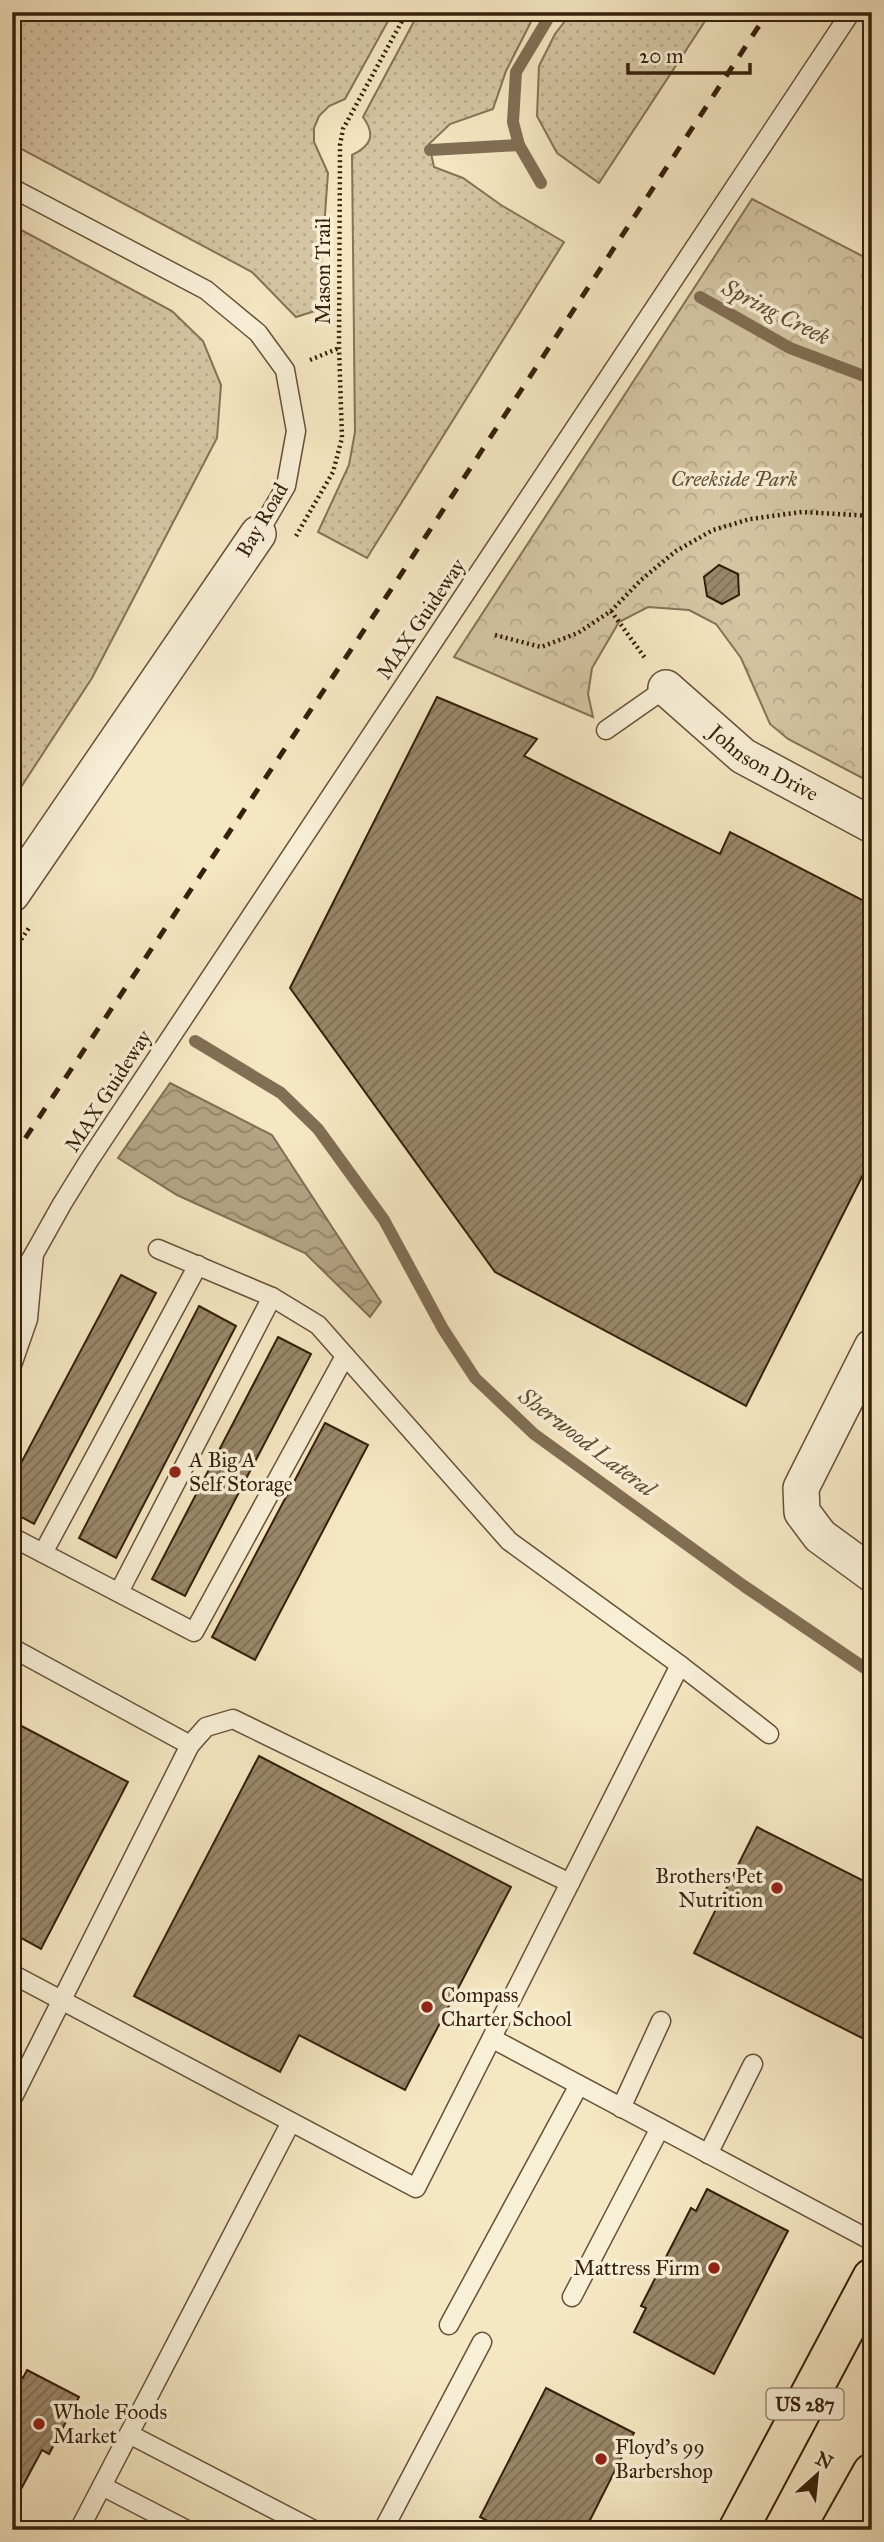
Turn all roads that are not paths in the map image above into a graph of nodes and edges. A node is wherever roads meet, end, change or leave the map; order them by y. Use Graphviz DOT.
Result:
graph roads {
  1 [pos="851,12"];
  2 [pos="12,188"];
  3 [pos="258,534"];
  4 [pos="666,688"];
  5 [pos="606,730"];
  6 [pos="872,825"];
  7 [pos="12,894"];
  8 [pos="158,1249"];
  9 [pos="34,1254"];
  10 [pos="198,1265"];
  11 [pos="12,1291"];
  12 [pos="272,1297"];
  13 [pos="872,1346"];
  14 [pos="345,1356"];
  15 [pos="12,1365"];
  16 [pos="12,1537"];
  17 [pos="43,1553"];
  18 [pos="872,1574"];
  19 [pos="119,1592"];
  20 [pos="12,1648"];
  21 [pos="680,1665"];
  22 [pos="769,1734"];
  23 [pos="190,1745"];
  24 [pos="570,1883"];
  25 [pos="12,1974"];
  26 [pos="62,2002"];
  27 [pos="661,2021"];
  28 [pos="492,2039"];
  29 [pos="753,2064"];
  30 [pos="579,2085"];
  31 [pos="13,2096"];
  32 [pos="621,2108"];
  33 [pos="290,2122"];
  34 [pos="660,2128"];
  35 [pos="708,2154"];
  36 [pos="872,2241"];
  37 [pos="872,2278"];
  38 [pos="572,2297"];
  39 [pos="449,2325"];
  40 [pos="482,2342"];
  41 [pos="129,2434"];
  42 [pos="872,2473"];
  43 [pos="102,2486"];
  44 [pos="855,2517"];
  45 [pos="79,2530"];
  46 [pos="187,2530"];
  47 [pos="314,2530"];
  48 [pos="383,2530"];
  49 [pos="738,2530"];
  1 -- 9 [label="lane, MAX Guideway"];
  2 -- 3 [label="lane, Bay Road"];
  3 -- 7 [label="street, Bay Road"];
  4 -- 5 [label="lane"];
  4 -- 6 [label="street, Johnson Drive"];
  8 -- 10 [label="lane"];
  9 -- 11 [label="lane, MAX Guideway"];
  9 -- 15 [label="lane, MAX Guideway"];
  10 -- 12 [label="lane"];
  10 -- 17 [label="lane"];
  12 -- 14 [label="lane"];
  12 -- 19 [label="lane"];
  13 -- 18 [label="street"];
  14 -- 19 [label="lane"];
  14 -- 21 [label="lane"];
  16 -- 17 [label="lane"];
  17 -- 19 [label="lane"];
  20 -- 23 [label="lane"];
  21 -- 22 [label="lane"];
  21 -- 24 [label="lane"];
  23 -- 24 [label="lane"];
  23 -- 26 [label="lane"];
  24 -- 28 [label="lane"];
  25 -- 26 [label="lane"];
  26 -- 31 [label="lane"];
  26 -- 33 [label="lane"];
  27 -- 32 [label="lane"];
  28 -- 30 [label="lane"];
  28 -- 33 [label="lane"];
  29 -- 35 [label="lane"];
  30 -- 32 [label="lane"];
  30 -- 39 [label="lane"];
  32 -- 34 [label="lane"];
  33 -- 41 [label="lane"];
  34 -- 35 [label="lane"];
  34 -- 38 [label="lane"];
  35 -- 36 [label="lane"];
  37 -- 49 [label="highway, US 287"];
  40 -- 48 [label="lane"];
  41 -- 43 [label="lane"];
  41 -- 47 [label="lane"];
  42 -- 44 [label="highway"];
  43 -- 45 [label="lane"];
  43 -- 46 [label="lane"];
}
